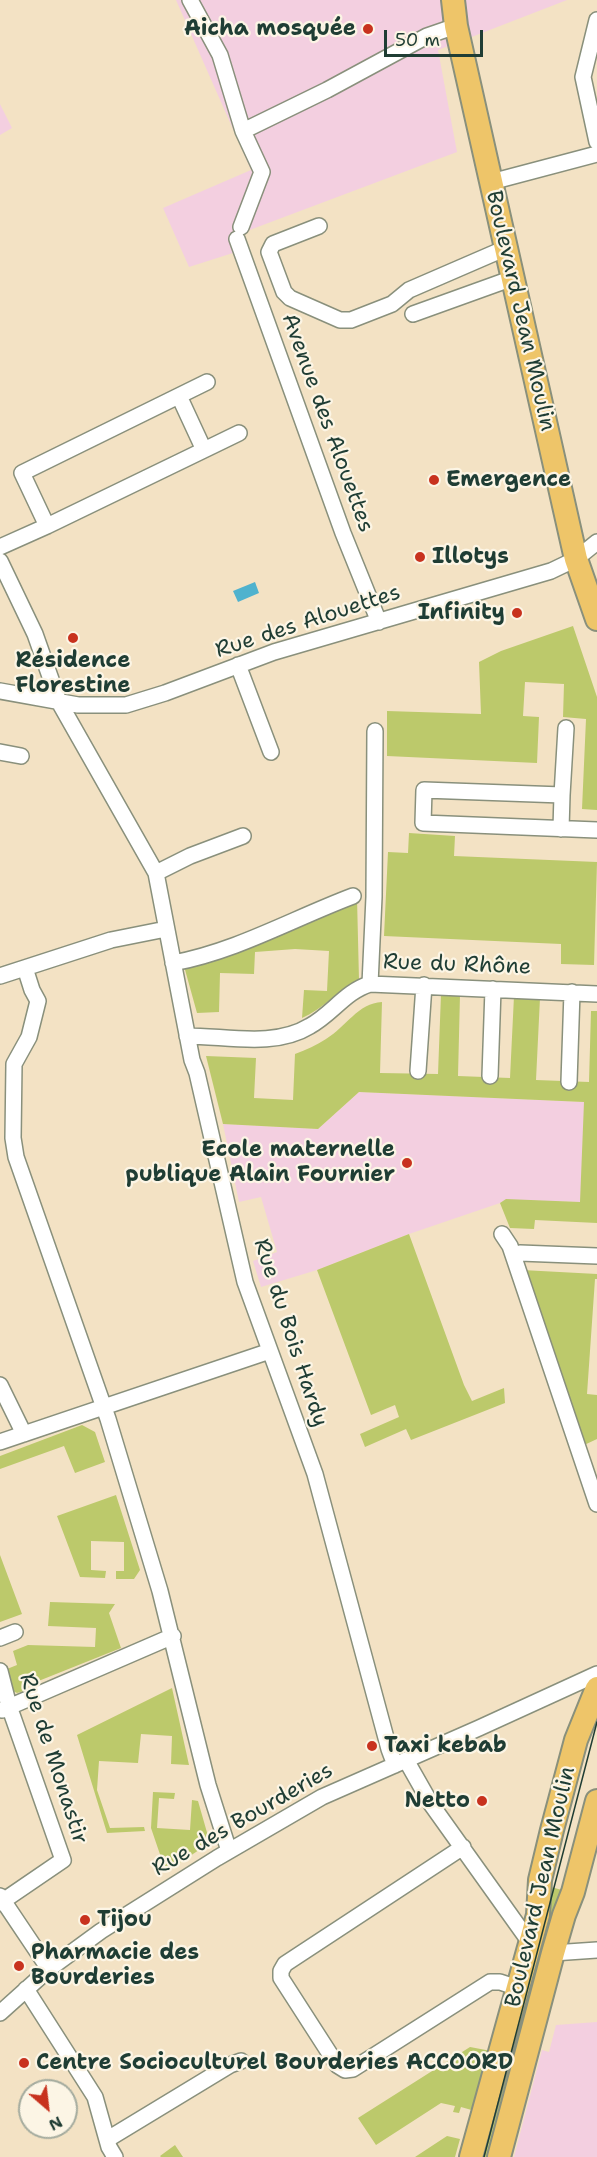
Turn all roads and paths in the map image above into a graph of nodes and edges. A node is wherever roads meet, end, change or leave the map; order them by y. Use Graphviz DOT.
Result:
graph roads {
  1 [pos="190,0"];
  2 [pos="453,0"];
  3 [pos="597,20"];
  4 [pos="456,26"];
  5 [pos="243,131"];
  6 [pos="597,142"];
  7 [pos="597,154"];
  8 [pos="491,182"];
  9 [pos="319,226"];
  10 [pos="506,248"];
  11 [pos="513,278"];
  12 [pos="413,314"];
  13 [pos="207,382"];
  14 [pos="179,396"];
  15 [pos="239,433"];
  16 [pos="204,450"];
  17 [pos="47,526"];
  18 [pos="597,543"];
  19 [pos="0,547"];
  20 [pos="576,559"];
  21 [pos="0,561"];
  22 [pos="597,620"];
  23 [pos="379,622"];
  24 [pos="238,665"];
  25 [pos="0,691"];
  26 [pos="59,702"];
  27 [pos="566,728"];
  28 [pos="375,731"];
  29 [pos="0,752"];
  30 [pos="271,753"];
  31 [pos="21,756"];
  32 [pos="562,795"];
  33 [pos="561,829"];
  34 [pos="597,830"];
  35 [pos="243,836"];
  36 [pos="156,873"];
  37 [pos="353,896"];
  38 [pos="166,929"];
  39 [pos="173,963"];
  40 [pos="25,968"];
  41 [pos="0,976"];
  42 [pos="370,984"];
  43 [pos="423,985"];
  44 [pos="493,988"];
  45 [pos="572,992"];
  46 [pos="597,994"];
  47 [pos="187,1036"];
  48 [pos="418,1071"];
  49 [pos="490,1076"];
  50 [pos="569,1082"];
  51 [pos="502,1234"];
  52 [pos="520,1253"];
  53 [pos="597,1256"];
  54 [pos="270,1351"];
  55 [pos="0,1385"];
  56 [pos="102,1407"];
  57 [pos="24,1434"];
  58 [pos="0,1442"];
  59 [pos="597,1504"];
  60 [pos="15,1632"];
  61 [pos="173,1636"];
  62 [pos="0,1638"];
  63 [pos="0,1671"];
  64 [pos="597,1674"];
  65 [pos="597,1688"];
  66 [pos="5,1709"];
  67 [pos="401,1763"];
  68 [pos="597,1801"];
  69 [pos="463,1847"];
  70 [pos="229,1851"];
  71 [pos="1,1900"];
  72 [pos="532,1940"];
  73 [pos="597,1950"];
  74 [pos="553,1953"];
  75 [pos="49,1969"];
  76 [pos="518,1988"];
  77 [pos="26,1989"];
  78 [pos="0,2013"];
  79 [pos="241,2061"];
  80 [pos="108,2139"];
  81 [pos="115,2157"];
  82 [pos="471,2157"];
  83 [pos="499,2157"];
  1 -- 5 [label="street, Avenue des Alouettes"];
  2 -- 4 [label="main road, Boulevard Jean Moulin"];
  3 -- 6 [label="street"];
  4 -- 5 [label="street"];
  4 -- 8 [label="main road, Boulevard Jean Moulin"];
  5 -- 23 [label="street, Avenue des Alouettes"];
  7 -- 8 [label="street"];
  8 -- 10 [label="main road, Boulevard Jean Moulin"];
  9 -- 10 [label="street"];
  10 -- 11 [label="main road, Boulevard Jean Moulin"];
  11 -- 12 [label="street"];
  11 -- 20 [label="main road, Boulevard Jean Moulin"];
  13 -- 14 [label="street"];
  14 -- 16 [label="street"];
  14 -- 17 [label="street"];
  15 -- 16 [label="street"];
  16 -- 17 [label="street"];
  17 -- 19 [label="street"];
  18 -- 20 [label="street, Rue des Alouettes"];
  20 -- 22 [label="main road, Boulevard Jean Moulin"];
  20 -- 23 [label="street, Rue des Alouettes"];
  21 -- 26 [label="street, Rue du Bois Hardy"];
  23 -- 24 [label="street, Rue des Alouettes"];
  24 -- 26 [label="street, Rue des Alouettes"];
  24 -- 30 [label="street"];
  25 -- 26 [label="street, Rue des Alouettes"];
  26 -- 36 [label="street, Rue du Bois Hardy"];
  27 -- 32 [label="street"];
  28 -- 42 [label="street"];
  29 -- 31 [label="street"];
  32 -- 33 [label="street"];
  32 -- 33 [label="street"];
  33 -- 34 [label="street"];
  35 -- 36 [label="street"];
  36 -- 38 [label="street, Rue du Bois Hardy"];
  37 -- 39 [label="street"];
  38 -- 39 [label="street, Rue du Bois Hardy"];
  38 -- 40 [label="street"];
  39 -- 47 [label="street, Rue du Bois Hardy"];
  40 -- 41 [label="street"];
  40 -- 56 [label="street"];
  42 -- 43 [label="street, Rue du Rhône"];
  42 -- 47 [label="street, Rue du Rhône"];
  43 -- 44 [label="street, Rue du Rhône"];
  43 -- 48 [label="street"];
  44 -- 45 [label="street, Rue du Rhône"];
  44 -- 49 [label="street"];
  45 -- 46 [label="street, Rue du Rhône"];
  45 -- 50 [label="street"];
  47 -- 54 [label="street, Rue du Bois Hardy"];
  51 -- 59 [label="street"];
  52 -- 53 [label="street"];
  54 -- 56 [label="street"];
  54 -- 67 [label="street, Rue du Bois Hardy"];
  55 -- 57 [label="street"];
  56 -- 57 [label="street"];
  56 -- 61 [label="street"];
  57 -- 58 [label="street"];
  60 -- 62 [label="street"];
  61 -- 66 [label="street"];
  61 -- 70 [label="street"];
  63 -- 66 [label="street, Rue de Monastir"];
  64 -- 67 [label="street, Rue des Bourderies"];
  65 -- 72 [label="main road, Boulevard Jean Moulin"];
  66 -- 71 [label="street, Rue de Monastir"];
  67 -- 69 [label="street, Rue du Bois Hardy"];
  67 -- 70 [label="street, Rue des Bourderies"];
  68 -- 74 [label="main road, Boulevard Jean Moulin"];
  69 -- 72 [label="street, Rue du Bois Hardy"];
  69 -- 76 [label="street"];
  70 -- 75 [label="street, Rue des Bourderies"];
  71 -- 75 [label="street"];
  72 -- 76 [label="main road, Boulevard Jean Moulin"];
  73 -- 74 [label="street"];
  74 -- 83 [label="main road, Boulevard Jean Moulin"];
  75 -- 77 [label="street, Rue des Bourderies"];
  76 -- 82 [label="main road, Boulevard Jean Moulin"];
  77 -- 78 [label="street, Rue des Bourderies"];
  77 -- 80 [label="street"];
  79 -- 80 [label="street"];
  80 -- 81 [label="street"];
}
